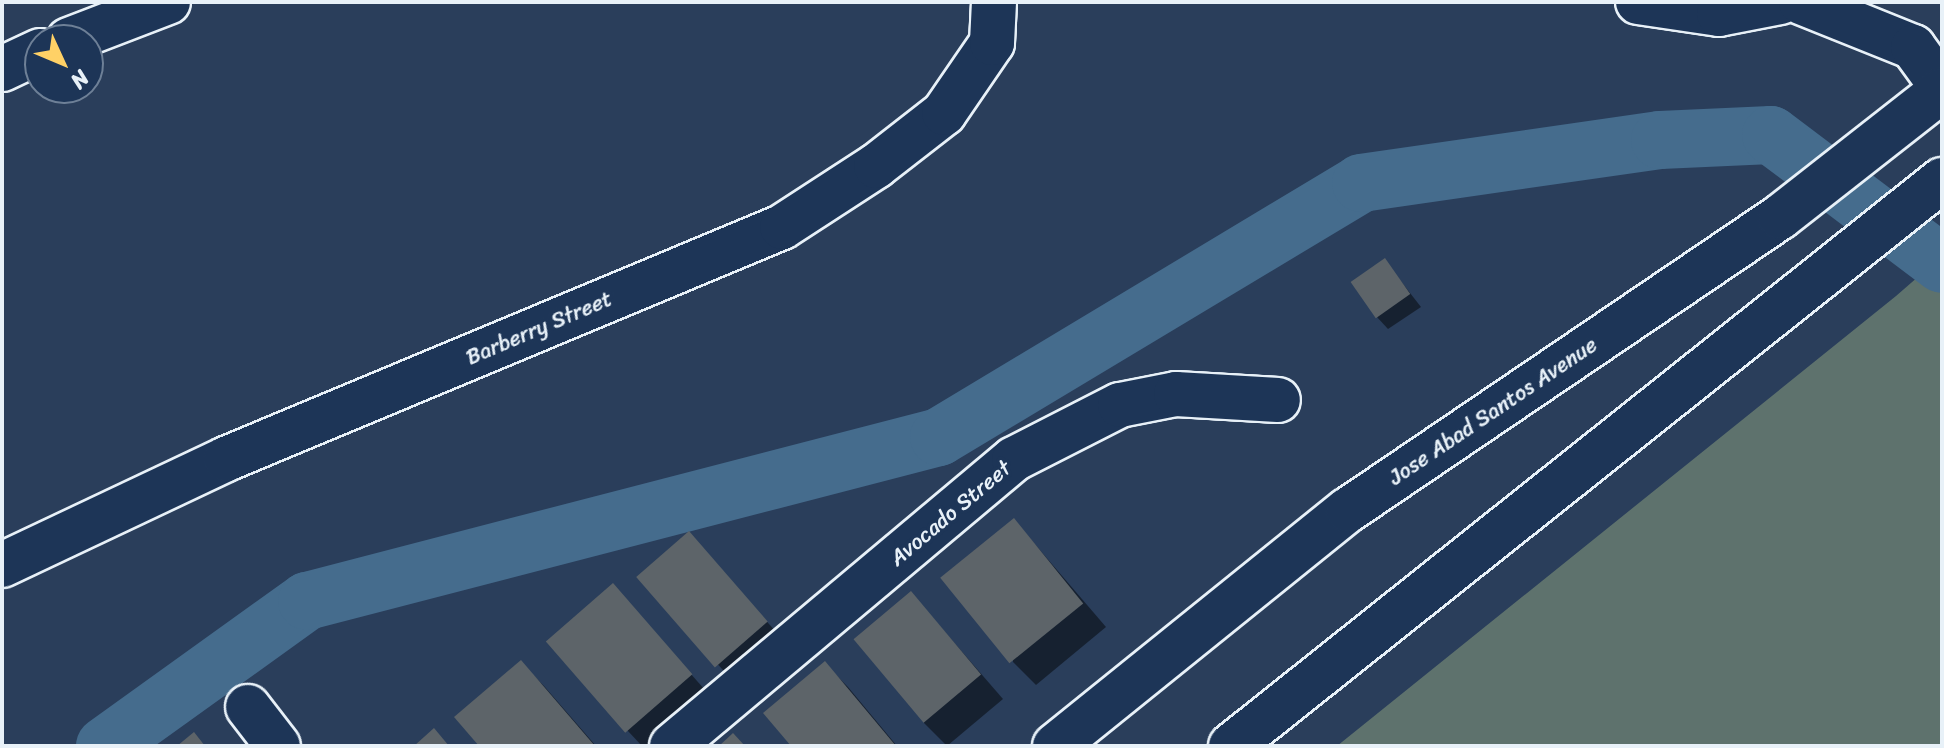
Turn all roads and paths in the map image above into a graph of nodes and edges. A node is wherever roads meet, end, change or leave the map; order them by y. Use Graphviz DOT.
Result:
graph roads {
  1 [pos="168,2"];
  2 [pos="994,2"];
  3 [pos="1638,2"];
  4 [pos="1781,2"];
  5 [pos="1801,2"];
  6 [pos="104,27"];
  7 [pos="24,59"];
  8 [pos="2,69"];
  9 [pos="1942,88"];
  10 [pos="1936,186"];
  11 [pos="1278,400"];
  12 [pos="2,565"];
  13 [pos="248,707"];
  14 [pos="278,746"];
  15 [pos="672,746"];
  16 [pos="1055,746"];
  17 [pos="1231,746"];
  1 -- 6 [label="street"];
  2 -- 12 [label="street, Barberry Street"];
  3 -- 4 [label="street"];
  5 -- 9 [label="street"];
  7 -- 8 [label="street"];
  9 -- 16 [label="street, Jose Abad Santos Avenue"];
  10 -- 17 [label="street"];
  11 -- 15 [label="street, Avocado Street"];
  13 -- 14 [label="street"];
}
